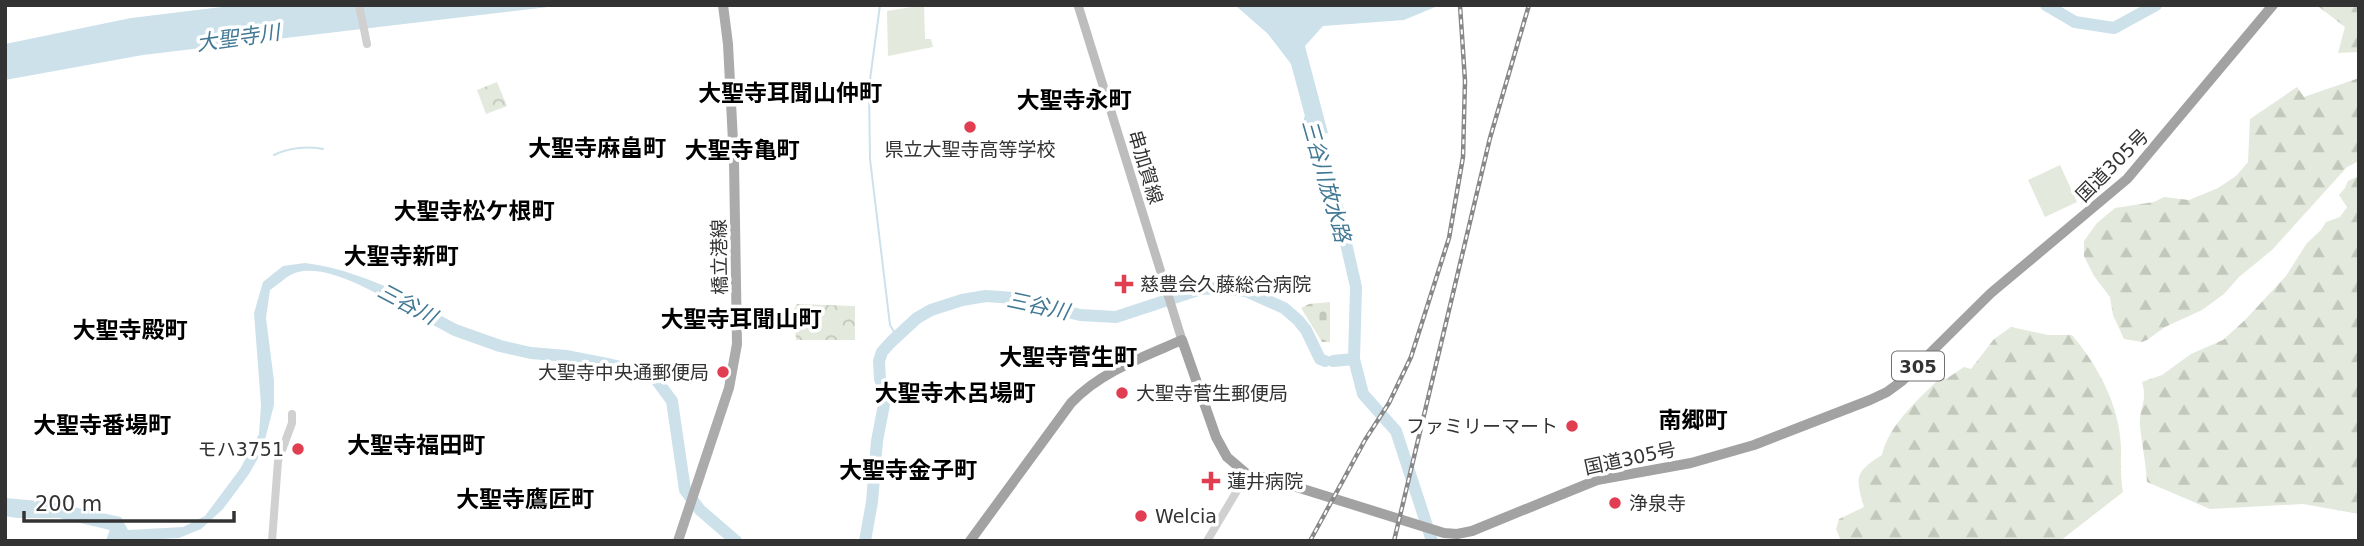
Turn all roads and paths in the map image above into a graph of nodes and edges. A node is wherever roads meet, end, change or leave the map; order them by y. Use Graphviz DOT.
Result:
graph roads {
  1 [pos="359,5"];
  2 [pos="1078,5"];
  3 [pos="2273,5"];
  4 [pos="723,7"];
  5 [pos="367,44"];
  6 [pos="1181,340"];
  7 [pos="292,414"];
  8 [pos="1247,474"];
  9 [pos="272,541"];
  10 [pos="678,541"];
  11 [pos="970,541"];
  12 [pos="1207,541"];
  1 -- 5 [label="street"];
  2 -- 6 [label="main road, 串加賀線"];
  3 -- 8 [label="highway, 国道305号 / 305"];
  4 -- 10 [label="main road, 橋立港線"];
  6 -- 8 [label="highway"];
  6 -- 11 [label="highway"];
  7 -- 9 [label="street"];
  8 -- 12 [label="street"];
}
